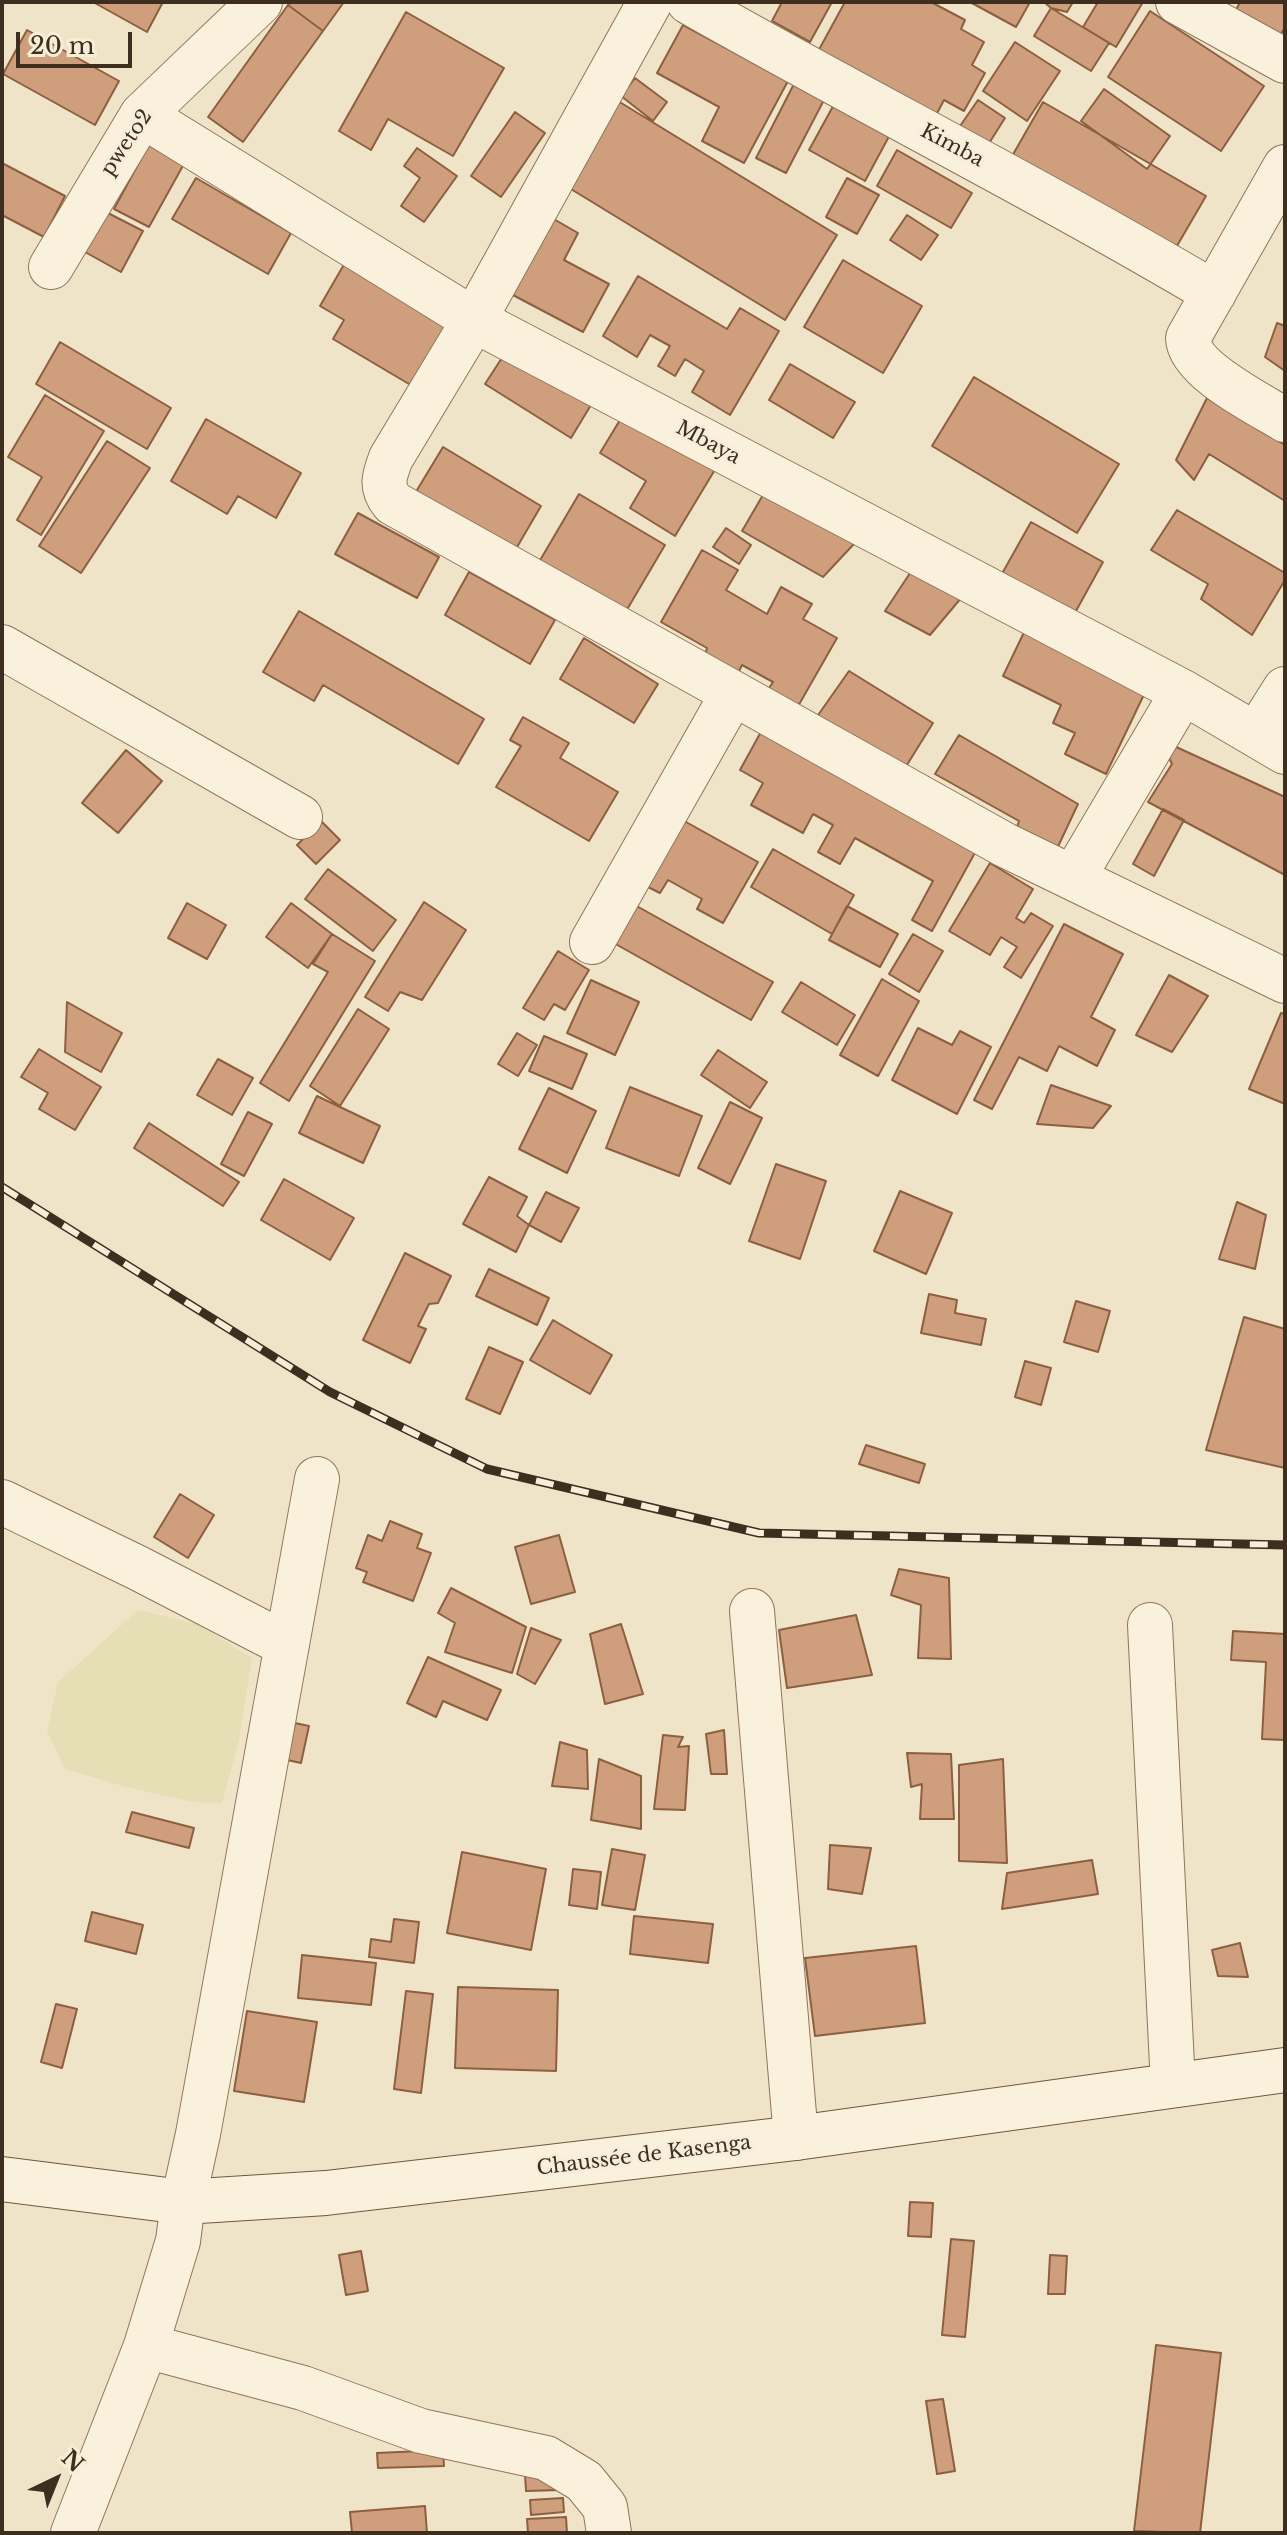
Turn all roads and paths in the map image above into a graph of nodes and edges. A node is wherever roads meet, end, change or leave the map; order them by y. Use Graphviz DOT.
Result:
graph roads {
  1 [pos="260,2"];
  2 [pos="650,2"];
  3 [pos="689,2"];
  4 [pos="1178,2"];
  5 [pos="1285,61"];
  6 [pos="142,115"];
  7 [pos="1285,167"];
  8 [pos="51,267"];
  9 [pos="1214,293"];
  10 [pos="474,320"];
  11 [pos="1285,420"];
  12 [pos="2,647"];
  13 [pos="1285,689"];
  14 [pos="1183,692"];
  15 [pos="733,693"];
  16 [pos="1271,744"];
  17 [pos="300,817"];
  18 [pos="1073,878"];
  19 [pos="592,942"];
  20 [pos="1285,981"];
  21 [pos="317,1479"];
  22 [pos="2,1502"];
  23 [pos="752,1611"];
  24 [pos="1150,1625"];
  25 [pos="287,1645"];
  26 [pos="1285,2070"];
  27 [pos="1173,2085"];
  28 [pos="796,2138"];
  29 [pos="2,2179"];
  30 [pos="183,2202"];
  31 [pos="146,2346"];
  32 [pos="73,2533"];
  33 [pos="609,2533"];
  1 -- 6 [label="street, pweto2"];
  2 -- 10 [label="street"];
  3 -- 9 [label="street, Kimba"];
  4 -- 5 [label="street"];
  6 -- 8 [label="street, pweto2"];
  6 -- 10 [label="street, Mbaya"];
  7 -- 9 [label="street"];
  9 -- 11 [label="street"];
  10 -- 14 [label="street, Mbaya"];
  10 -- 15 [label="street"];
  12 -- 17 [label="street"];
  13 -- 16 [label="street"];
  14 -- 16 [label="street, Mbaya"];
  14 -- 18 [label="street"];
  15 -- 18 [label="street"];
  15 -- 19 [label="street"];
  18 -- 20 [label="street"];
  21 -- 25 [label="street"];
  22 -- 25 [label="street"];
  23 -- 28 [label="street"];
  24 -- 27 [label="street"];
  25 -- 30 [label="street"];
  26 -- 27 [label="street, Chaussée de Kasenga"];
  27 -- 28 [label="street, Chaussée de Kasenga"];
  28 -- 30 [label="street, Chaussée de Kasenga"];
  29 -- 30 [label="street, Chaussée de Kasenga"];
  30 -- 31 [label="street"];
  31 -- 32 [label="street"];
  31 -- 33 [label="street"];
}
